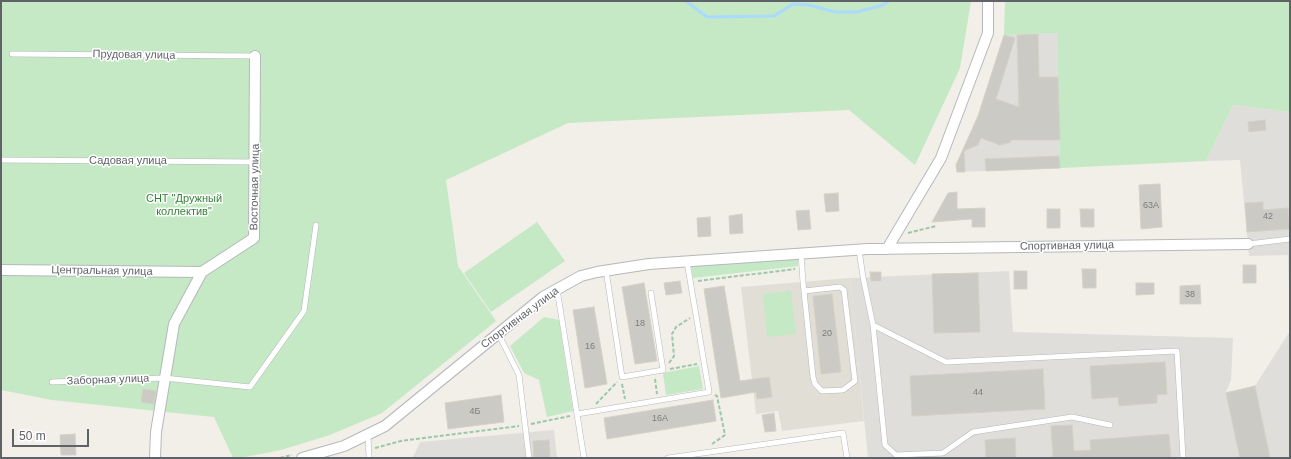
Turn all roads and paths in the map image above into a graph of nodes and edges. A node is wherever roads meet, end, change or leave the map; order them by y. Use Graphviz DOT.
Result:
graph roads {
  1 [pos="988,1"];
  2 [pos="12,54"];
  3 [pos="255,56"];
  4 [pos="1,160"];
  5 [pos="255,162"];
  6 [pos="316,225"];
  7 [pos="936,226"];
  8 [pos="893,238"];
  9 [pos="1290,239"];
  10 [pos="1248,244"];
  11 [pos="886,248"];
  12 [pos="859,250"];
  13 [pos="801,254"];
  14 [pos="687,262"];
  15 [pos="802,268"];
  16 [pos="1,270"];
  17 [pos="606,270"];
  18 [pos="202,272"];
  19 [pos="691,282"];
  20 [pos="557,289"];
  21 [pos="804,291"];
  22 [pos="650,293"];
  23 [pos="696,314"];
  24 [pos="873,325"];
  25 [pos="498,333"];
  26 [pos="704,362"];
  27 [pos="663,370"];
  28 [pos="654,372"];
  29 [pos="622,377"];
  30 [pos="164,378"];
  31 [pos="52,382"];
  32 [pos="709,392"];
  33 [pos="658,400"];
  34 [pos="625,406"];
  35 [pos="589,412"];
  36 [pos="577,414"];
  37 [pos="526,425"];
  38 [pos="1110,425"];
  39 [pos="368,435"];
  40 [pos="369,449"];
  41 [pos="699,454"];
  42 [pos="300,456"];
  43 [pos="155,458"];
  44 [pos="280,458"];
  45 [pos="369,458"];
  46 [pos="529,458"];
  47 [pos="584,458"];
  48 [pos="668,458"];
  49 [pos="847,458"];
  50 [pos="1183,458"];
  1 -- 8 [label="street"];
  2 -- 3 [label="lane, Прудовая улица"];
  3 -- 5 [label="street, Восточная улица"];
  4 -- 5 [label="lane, Садовая улица"];
  5 -- 18 [label="street, Восточная улица"];
  6 -- 30 [label="lane"];
  7 -- 8 [label="path"];
  8 -- 11 [label="street"];
  9 -- 10 [label="lane"];
  10 -- 11 [label="street, Спортивная улица"];
  11 -- 12 [label="street, Спортивная улица"];
  12 -- 13 [label="street, Спортивная улица"];
  12 -- 24 [label="lane"];
  13 -- 14 [label="street, Спортивная улица"];
  13 -- 15 [label="lane"];
  14 -- 17 [label="street, Спортивная улица"];
  14 -- 19 [label="lane"];
  15 -- 19 [label="path"];
  15 -- 21 [label="lane"];
  16 -- 18 [label="street, Центральная улица"];
  17 -- 20 [label="street, Спортивная улица"];
  17 -- 29 [label="lane"];
  18 -- 30 [label="street, Восточная улица"];
  19 -- 23 [label="lane"];
  20 -- 25 [label="street, Спортивная улица"];
  20 -- 36 [label="lane"];
  21 -- 21 [label="lane"];
  22 -- 27 [label="lane"];
  23 -- 26 [label="lane"];
  23 -- 27 [label="path"];
  24 -- 38 [label="lane"];
  24 -- 50 [label="lane"];
  25 -- 37 [label="lane"];
  25 -- 39 [label="street, Спортивная улица"];
  26 -- 27 [label="path"];
  26 -- 32 [label="lane"];
  27 -- 28 [label="lane"];
  28 -- 29 [label="lane"];
  28 -- 33 [label="path"];
  29 -- 34 [label="path"];
  29 -- 35 [label="path"];
  30 -- 31 [label="lane, Заборная улица"];
  30 -- 43 [label="street, Восточная улица"];
  32 -- 33 [label="lane"];
  32 -- 41 [label="path"];
  33 -- 34 [label="lane"];
  34 -- 35 [label="lane"];
  35 -- 36 [label="lane"];
  36 -- 37 [label="path"];
  36 -- 47 [label="lane"];
  37 -- 40 [label="path"];
  37 -- 46 [label="lane"];
  39 -- 40 [label="lane"];
  39 -- 42 [label="street, Спортивная улица"];
  40 -- 45 [label="lane"];
  41 -- 48 [label="lane"];
  41 -- 49 [label="lane"];
  42 -- 44 [label="path"];
}
